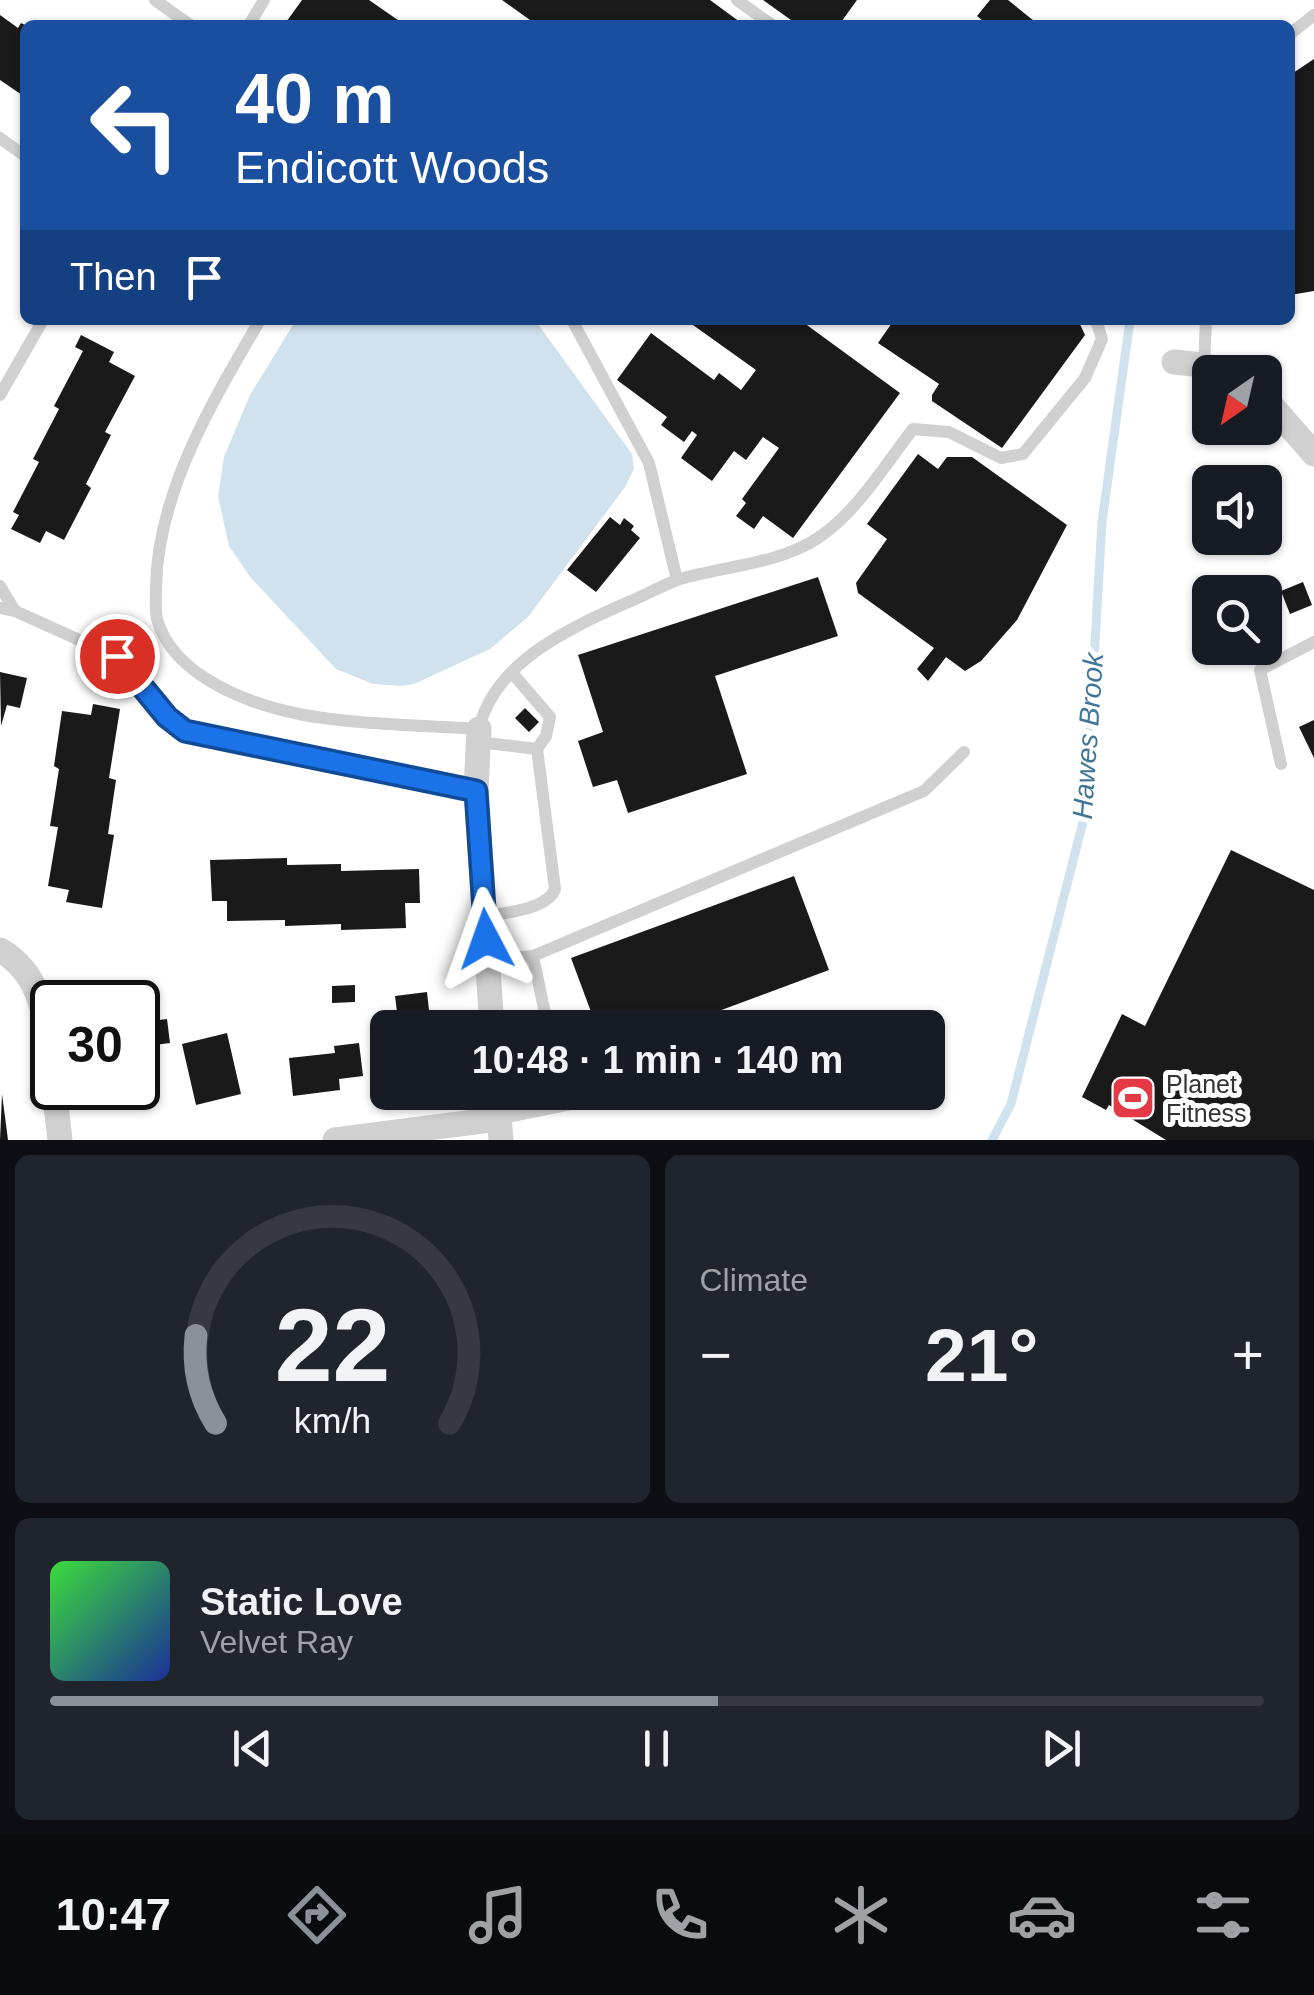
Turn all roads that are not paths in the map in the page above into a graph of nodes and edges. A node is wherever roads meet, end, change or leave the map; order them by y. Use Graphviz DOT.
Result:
graph roads {
  1 [pos="155,0"];
  2 [pos="737,0"];
  3 [pos="183,20"];
  4 [pos="765,20"];
  5 [pos="40,325"];
  6 [pos="257,325"];
  7 [pos="575,325"];
  8 [pos="1098,325"];
  9 [pos="1207,325"];
  10 [pos="1212,355"];
  11 [pos="1174,362"];
  12 [pos="1192,365"];
  13 [pos="0,395"];
  14 [pos="1282,417"];
  15 [pos="1314,454"];
  16 [pos="677,580"];
  17 [pos="0,586"];
  18 [pos="7,610"];
  19 [pos="1314,642"];
  20 [pos="513,674"];
  21 [pos="479,736"];
  22 [pos="536,749"];
  23 [pos="964,752"];
  24 [pos="1282,764"];
  25 [pos="476,791"];
  26 [pos="485,917"];
  27 [pos="0,950"];
  28 [pos="534,956"];
  29 [pos="488,960"];
  30 [pos="31,980"];
  31 [pos="491,1010"];
  32 [pos="544,1010"];
  33 [pos="57,1110"];
  34 [pos="539,1110"];
  35 [pos="500,1129"];
  36 [pos="60,1140"];
  37 [pos="335,1140"];
  1 -- 3 [label="lane"];
  2 -- 4 [label="lane"];
  5 -- 13 [label="lane"];
  6 -- 21 [label="lane"];
  7 -- 16 [label="lane"];
  8 -- 16 [label="lane"];
  9 -- 10 [label="lane"];
  11 -- 12 [label="street"];
  14 -- 15 [label="street"];
  16 -- 20 [label="lane"];
  17 -- 18 [label="lane"];
  18 -- 25 [label="lane"];
  19 -- 24 [label="lane"];
  20 -- 21 [label="lane"];
  20 -- 22 [label="lane"];
  21 -- 22 [label="lane"];
  21 -- 25 [label="street"];
  22 -- 26 [label="lane"];
  23 -- 28 [label="lane"];
  25 -- 26 [label="street"];
  26 -- 29 [label="street"];
  27 -- 30 [label="street"];
  28 -- 29 [label="lane"];
  28 -- 32 [label="lane"];
  29 -- 31 [label="street"];
  33 -- 36 [label="street"];
  34 -- 35 [label="lane"];
  35 -- 37 [label="street"];
}
